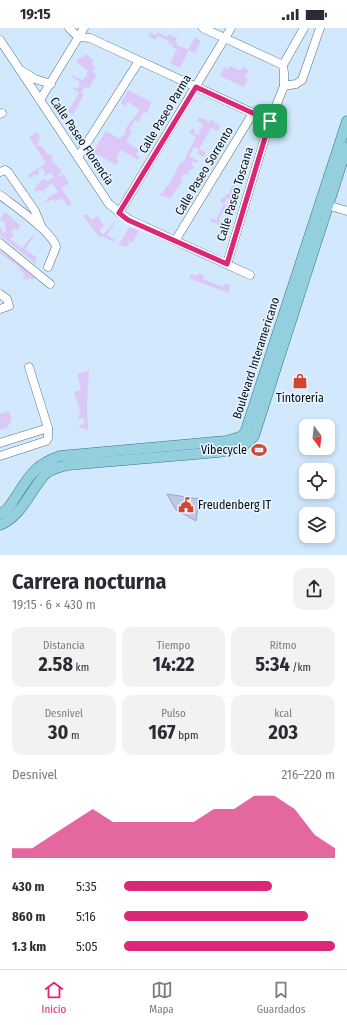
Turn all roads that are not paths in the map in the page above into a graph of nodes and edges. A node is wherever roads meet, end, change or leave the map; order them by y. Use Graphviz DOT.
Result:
graph roads {
  1 [pos="69,28"];
  2 [pos="84,28"];
  3 [pos="203,28"];
  4 [pos="231,28"];
  5 [pos="304,28"];
  6 [pos="320,28"];
  7 [pos="78,37"];
  8 [pos="90,38"];
  9 [pos="225,38"];
  10 [pos="0,40"];
  11 [pos="139,61"];
  12 [pos="283,64"];
  13 [pos="20,70"];
  14 [pos="51,84"];
  15 [pos="284,86"];
  16 [pos="196,87"];
  17 [pos="40,100"];
  18 [pos="253,113"];
  19 [pos="270,121"];
  20 [pos="347,121"];
  21 [pos="347,147"];
  22 [pos="78,158"];
  23 [pos="0,172"];
  24 [pos="0,195"];
  25 [pos="328,205"];
  26 [pos="346,212"];
  27 [pos="119,213"];
  28 [pos="42,228"];
  29 [pos="175,241"];
  30 [pos="0,243"];
  31 [pos="227,264"];
  32 [pos="48,267"];
  33 [pos="250,275"];
  34 [pos="50,284"];
  35 [pos="0,294"];
  36 [pos="0,309"];
  37 [pos="29,367"];
  38 [pos="48,428"];
  39 [pos="0,443"];
  40 [pos="0,456"];
  41 [pos="4,516"];
  42 [pos="0,525"];
  1 -- 7 [label="street"];
  2 -- 7 [label="street"];
  2 -- 8 [label="street"];
  3 -- 9 [label="street"];
  4 -- 9 [label="street, Calle Paseo Parma"];
  5 -- 12 [label="street"];
  6 -- 15 [label="street"];
  7 -- 8 [label="street"];
  7 -- 14 [label="street"];
  8 -- 11 [label="street"];
  9 -- 12 [label="street"];
  9 -- 16 [label="street, Calle Paseo Parma"];
  10 -- 13 [label="street, Calle Paseo Florencia"];
  11 -- 16 [label="street"];
  11 -- 22 [label="street"];
  12 -- 15 [label="street, Calle Paseo Toscana"];
  13 -- 14 [label="street"];
  13 -- 17 [label="street, Calle Paseo Florencia"];
  14 -- 17 [label="street"];
  15 -- 19 [label="street, Calle Paseo Toscana"];
  16 -- 18 [label="street"];
  16 -- 27 [label="street, Calle Paseo Parma"];
  17 -- 22 [label="street, Calle Paseo Florencia"];
  18 -- 19 [label="street"];
  18 -- 29 [label="street, Calle Paseo Sorrento"];
  19 -- 31 [label="street, Calle Paseo Toscana"];
  20 -- 41 [label="main road, Boulevard Interamericano"];
  21 -- 25 [label="main road, Boulevard Interamericano"];
  22 -- 27 [label="street, Calle Paseo Florencia"];
  23 -- 28 [label="street"];
  24 -- 28 [label="street"];
  25 -- 26 [label="street"];
  25 -- 41 [label="main road, Boulevard Interamericano"];
  27 -- 29 [label="street, Calle Paseo Florencia"];
  28 -- 32 [label="street"];
  29 -- 31 [label="street, Calle Paseo Florencia"];
  30 -- 34 [label="street"];
  31 -- 33 [label="street, Calle Paseo Florencia"];
  35 -- 36 [label="street"];
  37 -- 38 [label="street"];
  38 -- 39 [label="street"];
  38 -- 40 [label="street"];
  41 -- 42 [label="main road, Boulevard Interamericano"];
}
